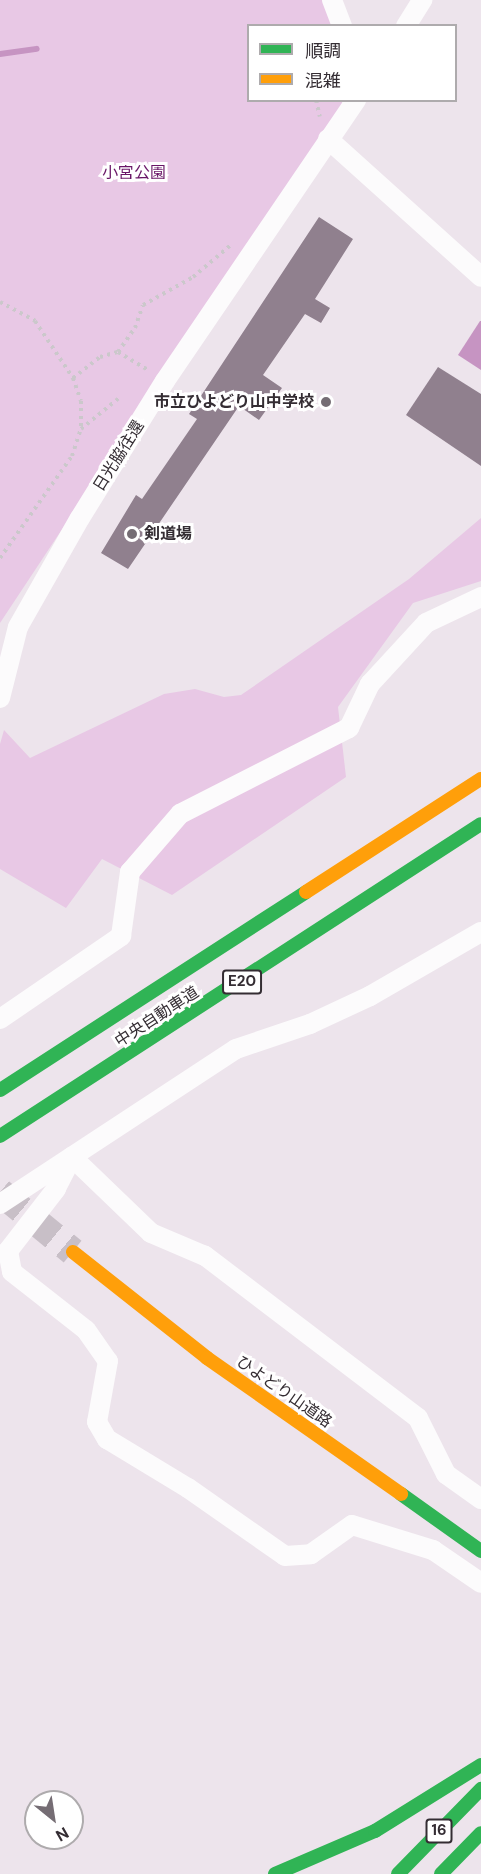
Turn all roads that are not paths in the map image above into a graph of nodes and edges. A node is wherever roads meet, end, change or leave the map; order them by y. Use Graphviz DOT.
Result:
graph roads {
  1 [pos="332,0"];
  2 [pos="422,0"];
  3 [pos="341,24"];
  4 [pos="406,24"];
  5 [pos="349,106"];
  6 [pos="321,132"];
  7 [pos="481,277"];
  8 [pos="481,597"];
  9 [pos="0,698"];
  10 [pos="481,779"];
  11 [pos="481,824"];
  12 [pos="481,932"];
  13 [pos="0,1020"];
  14 [pos="0,1090"];
  15 [pos="0,1136"];
  16 [pos="72,1157"];
  17 [pos="0,1204"];
  18 [pos="74,1252"];
  19 [pos="481,1499"];
  20 [pos="481,1551"];
  21 [pos="481,1583"];
  22 [pos="481,1764"];
  23 [pos="481,1789"];
  24 [pos="481,1833"];
  25 [pos="275,1874"];
  26 [pos="398,1874"];
  27 [pos="441,1874"];
  1 -- 3 [label="street"];
  2 -- 4 [label="street"];
  5 -- 6 [label="street, 日光脇往還"];
  6 -- 7 [label="street"];
  6 -- 9 [label="street, 日光脇往還"];
  8 -- 13 [label="street"];
  10 -- 14 [label="main road, 中央自動車道 / E20"];
  11 -- 15 [label="main road, 中央自動車道 / E20"];
  12 -- 16 [label="street"];
  16 -- 17 [label="street"];
  16 -- 19 [label="street"];
  16 -- 21 [label="street"];
  18 -- 20 [label="main road, ひよどり山道路"];
  22 -- 25 [label="main road"];
  23 -- 26 [label="main road, 16"];
  24 -- 27 [label="main road, 16"];
}
